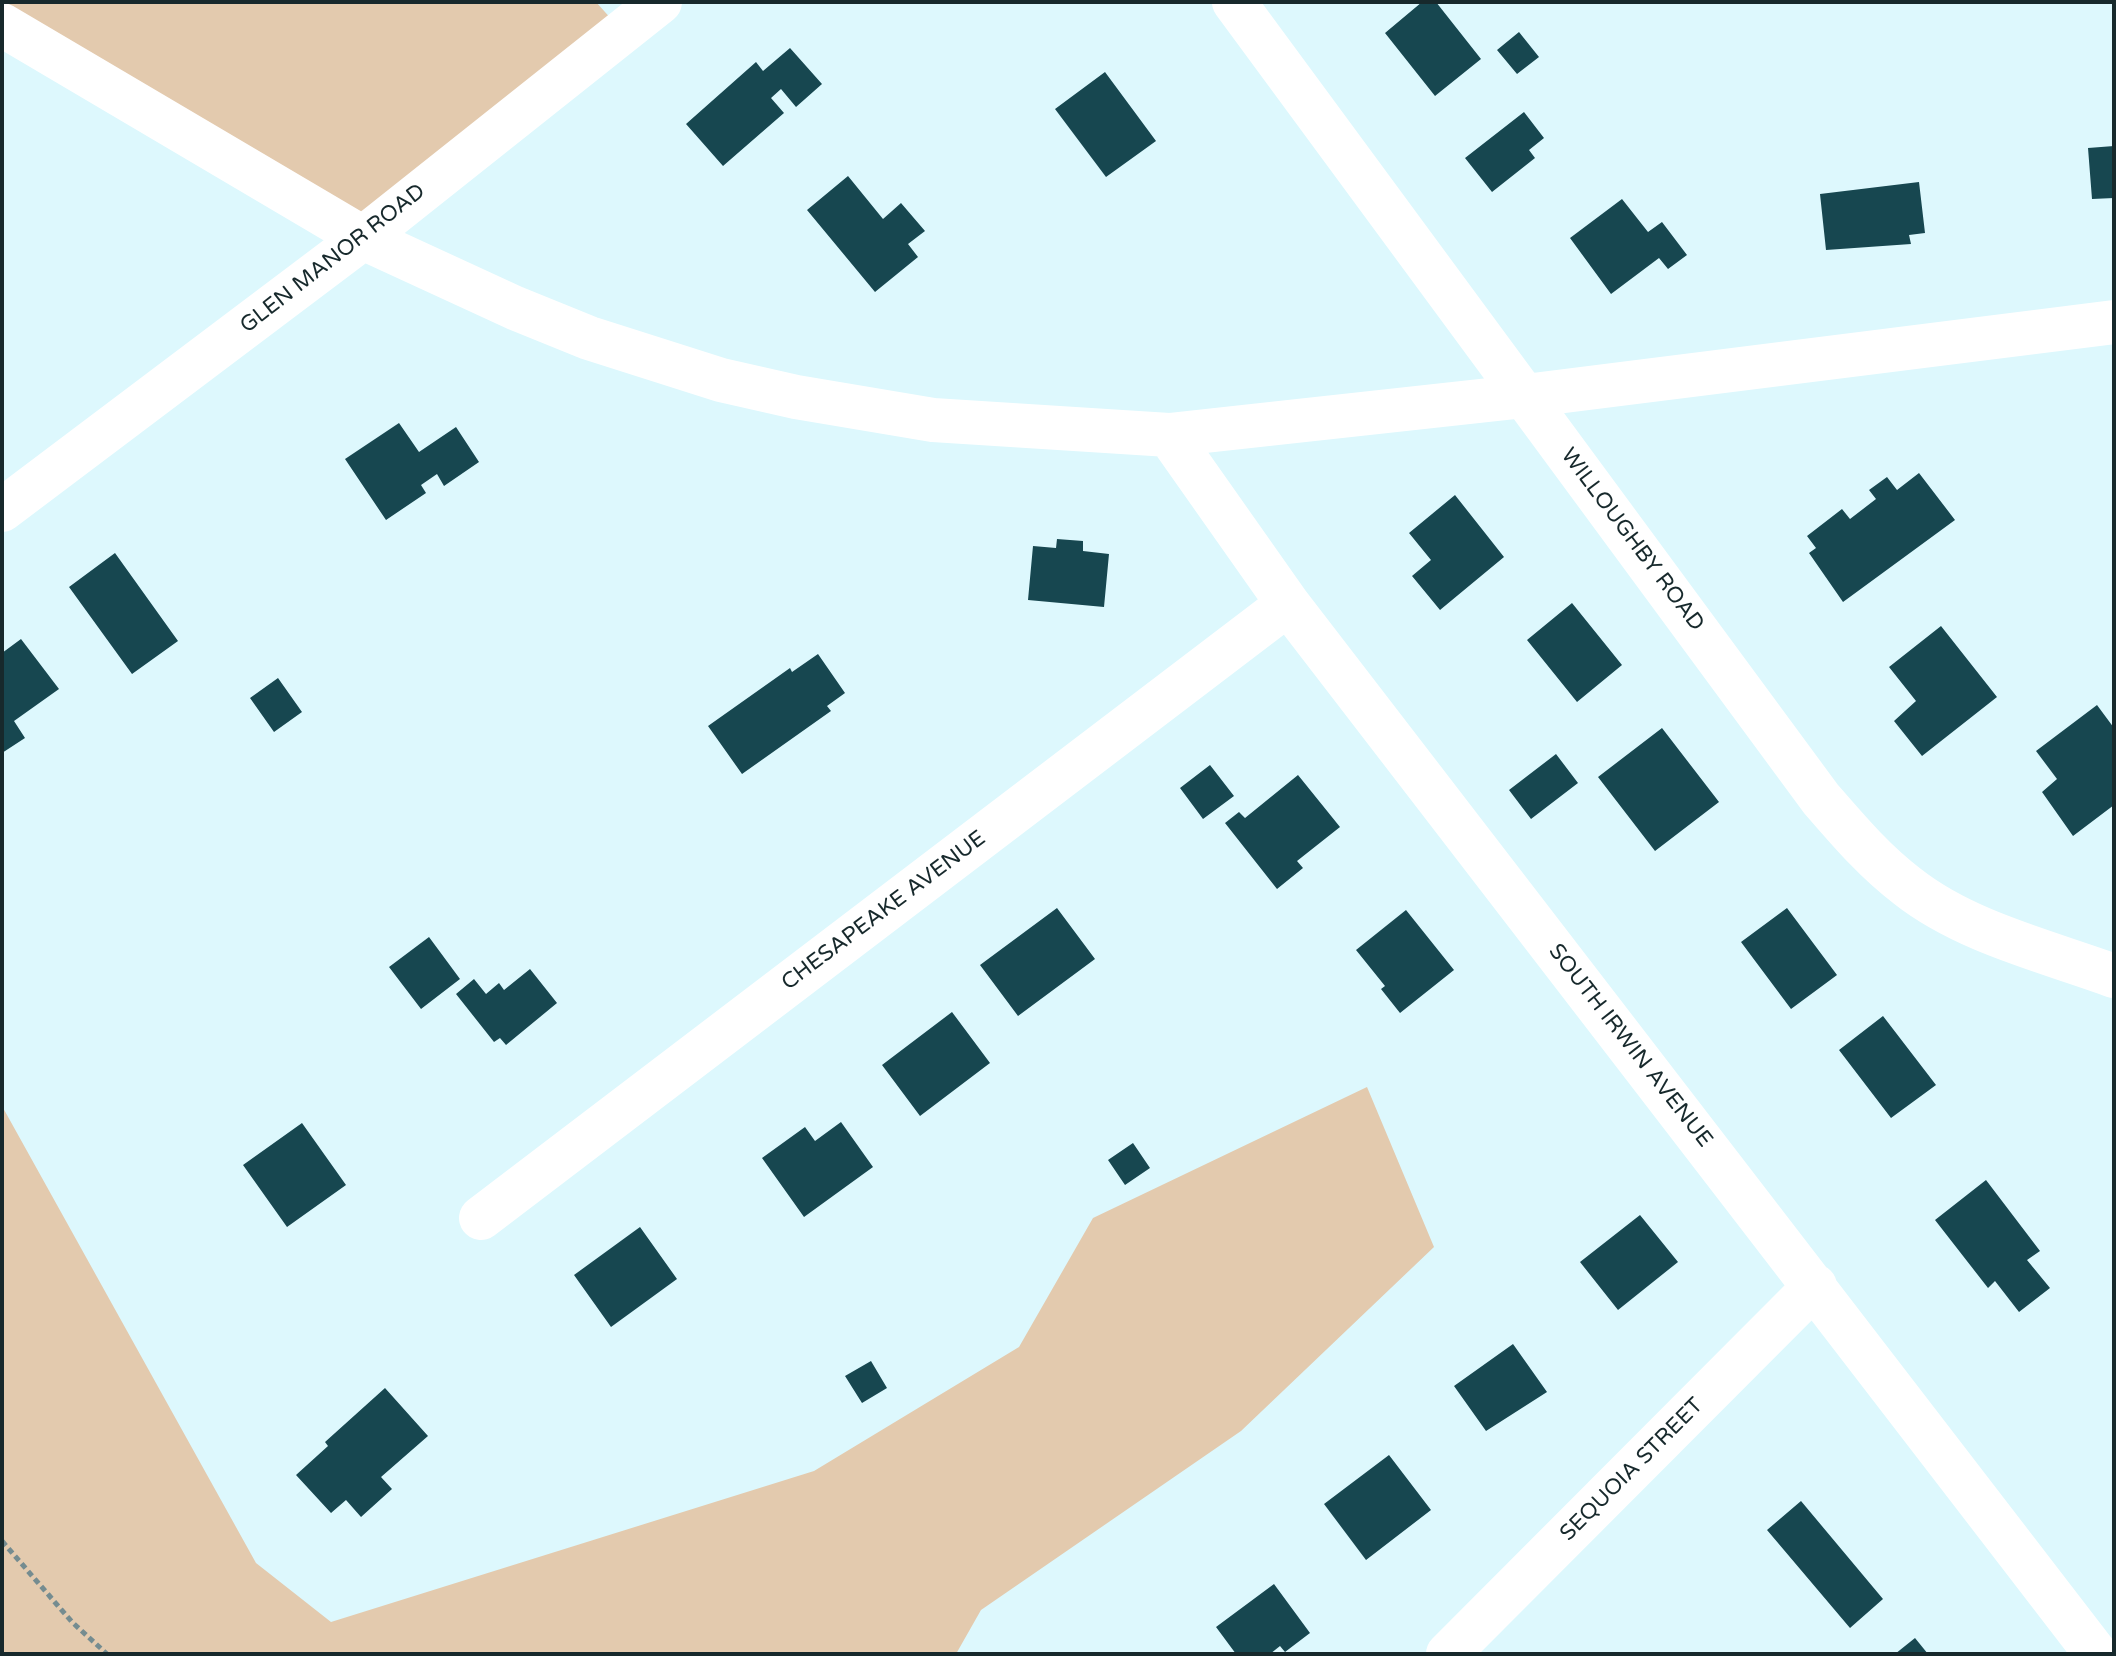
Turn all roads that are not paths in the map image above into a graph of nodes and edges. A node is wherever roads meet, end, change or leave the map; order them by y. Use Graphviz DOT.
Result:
graph roads {
  1 [pos="660,2"];
  2 [pos="1234,2"];
  3 [pos="2,25"];
  4 [pos="363,238"];
  5 [pos="2114,322"];
  6 [pos="1525,396"];
  7 [pos="1169,435"];
  8 [pos="2,510"];
  9 [pos="1288,604"];
  10 [pos="2114,976"];
  11 [pos="481,1218"];
  12 [pos="1815,1286"];
  13 [pos="1448,1654"];
  14 [pos="2096,1654"];
  1 -- 4 [label="street, GLEN MANOR ROAD"];
  2 -- 6 [label="street, WILLOUGHBY ROAD"];
  3 -- 4 [label="street"];
  4 -- 7 [label="street"];
  4 -- 8 [label="street, GLEN MANOR ROAD"];
  5 -- 6 [label="street"];
  6 -- 7 [label="street"];
  6 -- 10 [label="street, WILLOUGHBY ROAD"];
  7 -- 9 [label="street, SOUTH IRWIN AVENUE"];
  9 -- 11 [label="street, CHESAPEAKE AVENUE"];
  9 -- 12 [label="street, SOUTH IRWIN AVENUE"];
  12 -- 13 [label="street, SEQUOIA STREET"];
  12 -- 14 [label="street, SOUTH IRWIN AVENUE"];
}
